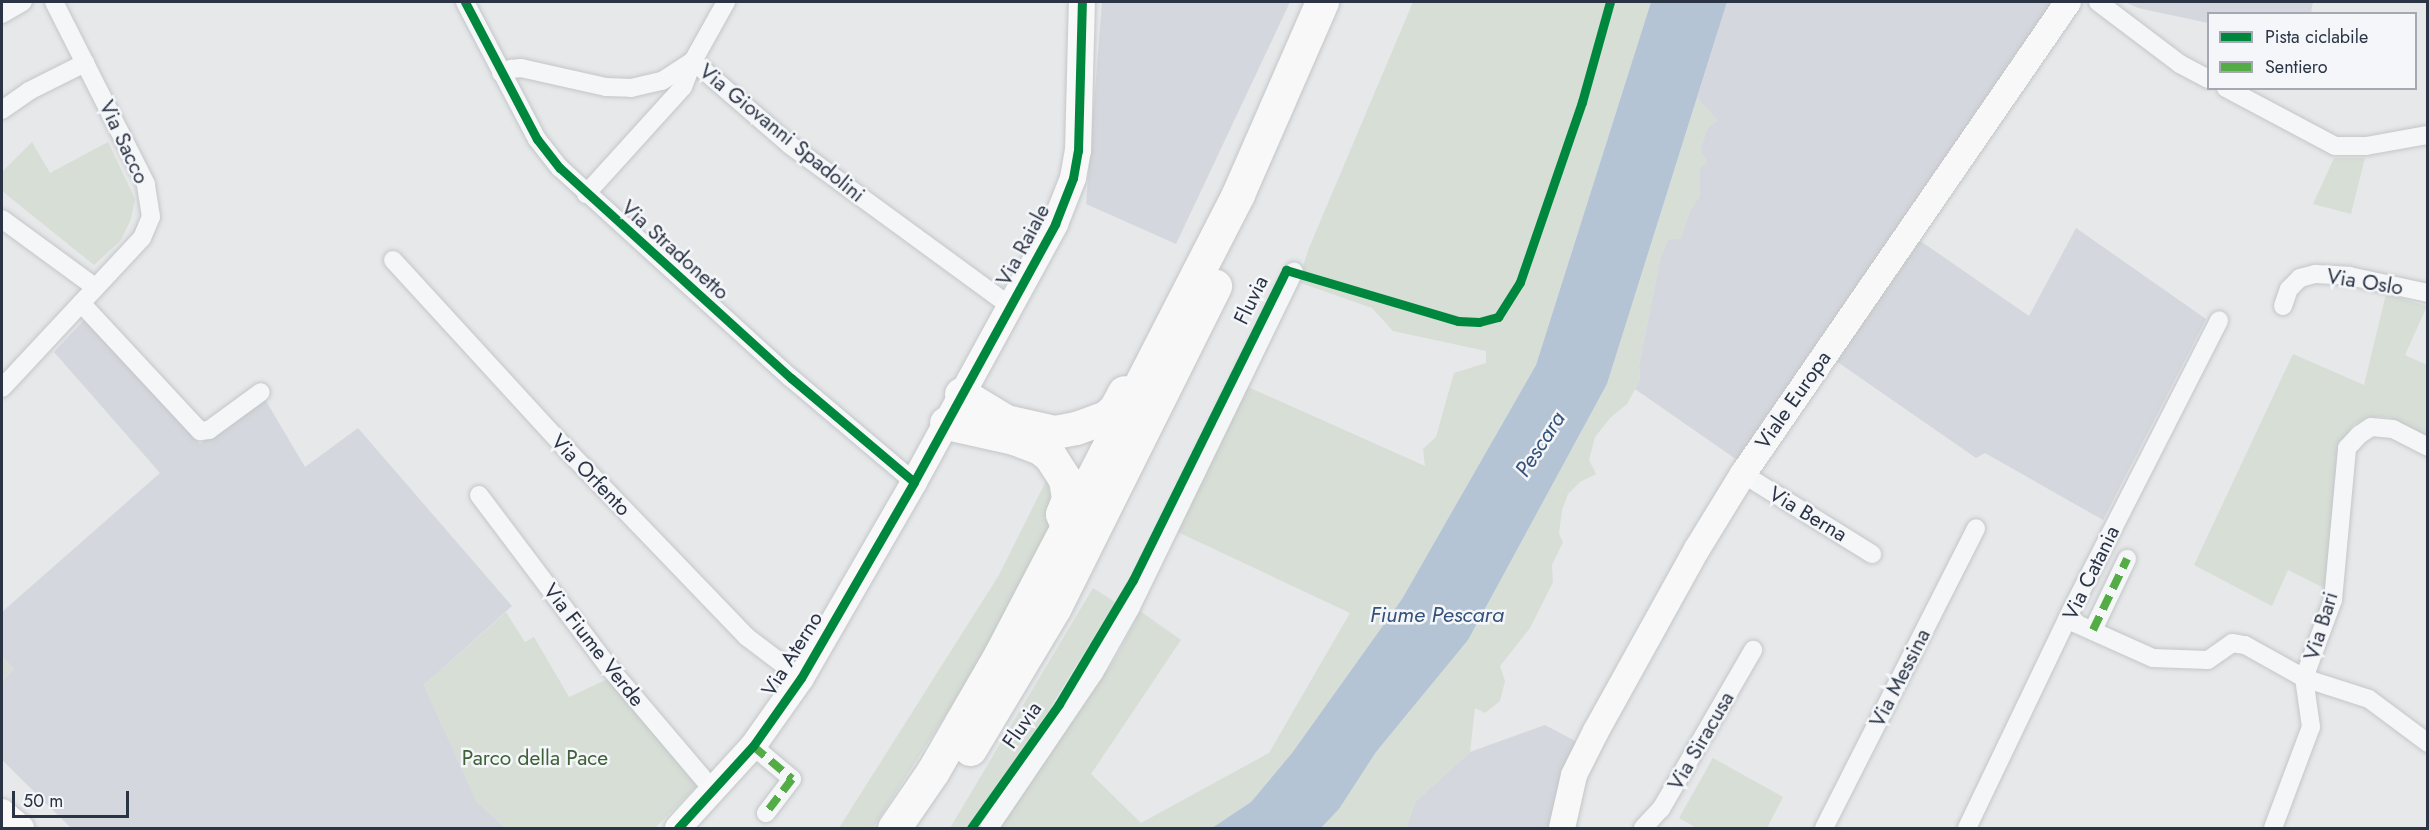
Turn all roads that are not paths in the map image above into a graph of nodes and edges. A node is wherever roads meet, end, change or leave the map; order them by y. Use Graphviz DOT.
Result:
graph roads {
  1 [pos="23,2"];
  2 [pos="54,2"];
  3 [pos="465,2"];
  4 [pos="726,2"];
  5 [pos="1082,2"];
  6 [pos="1322,2"];
  7 [pos="1344,2"];
  8 [pos="2068,2"];
  9 [pos="2097,2"];
  10 [pos="2,14"];
  11 [pos="693,61"];
  12 [pos="85,63"];
  13 [pos="501,73"];
  14 [pos="2207,78"];
  15 [pos="651,84"];
  16 [pos="2230,90"];
  17 [pos="666,107"];
  18 [pos="2,110"];
  19 [pos="2427,135"];
  20 [pos="586,194"];
  21 [pos="2,219"];
  22 [pos="393,260"];
  23 [pos="1294,271"];
  24 [pos="95,287"];
  25 [pos="2427,293"];
  26 [pos="81,303"];
  27 [pos="1010,306"];
  28 [pos="2283,306"];
  29 [pos="2219,320"];
  30 [pos="1140,383"];
  31 [pos="2,388"];
  32 [pos="261,392"];
  33 [pos="961,394"];
  34 [pos="946,423"];
  35 [pos="2427,447"];
  36 [pos="1743,474"];
  37 [pos="914,482"];
  38 [pos="479,495"];
  39 [pos="1067,527"];
  40 [pos="1976,528"];
  41 [pos="1872,554"];
  42 [pos="2127,559"];
  43 [pos="2067,620"];
  44 [pos="2093,630"];
  45 [pos="1754,650"];
  46 [pos="801,678"];
  47 [pos="2304,678"];
  48 [pos="2427,743"];
  49 [pos="753,746"];
  50 [pos="714,791"];
  51 [pos="2,812"];
  52 [pos="766,813"];
  53 [pos="1564,827"];
  54 [pos="21,828"];
  55 [pos="678,828"];
  56 [pos="894,828"];
  57 [pos="918,828"];
  58 [pos="989,828"];
  59 [pos="1643,828"];
  60 [pos="1824,828"];
  61 [pos="1966,828"];
  62 [pos="2273,828"];
  1 -- 10 [label="street"];
  2 -- 12 [label="street, Via Sacco"];
  3 -- 13 [label="street, Via Stradonetto"];
  4 -- 11 [label="street"];
  5 -- 27 [label="main road, Via Raiale"];
  6 -- 30 [label="highway"];
  7 -- 57 [label="highway"];
  8 -- 36 [label="main road, Viale Europa"];
  9 -- 14 [label="street"];
  11 -- 15 [label="street"];
  11 -- 17 [label="street, Via Giovanni Spadolini"];
  11 -- 27 [label="street, Via Giovanni Spadolini"];
  12 -- 18 [label="street"];
  12 -- 24 [label="street, Via Sacco"];
  13 -- 15 [label="street"];
  13 -- 20 [label="street, Via Stradonetto"];
  15 -- 17 [label="street"];
  16 -- 19 [label="street"];
  17 -- 20 [label="street, Via Giovanni Spadolini"];
  20 -- 37 [label="street, Via Stradonetto"];
  21 -- 24 [label="street"];
  22 -- 46 [label="street, Via Orfento"];
  23 -- 58 [label="street"];
  24 -- 26 [label="street, Via Sacco"];
  25 -- 28 [label="street, Via Oslo"];
  26 -- 31 [label="street, Via Sacco"];
  26 -- 32 [label="street"];
  27 -- 33 [label="main road, Via Raiale"];
  29 -- 43 [label="street, Via Catania"];
  30 -- 33 [label="highway"];
  30 -- 39 [label="highway"];
  33 -- 34 [label="main road, Via Raiale"];
  34 -- 37 [label="main road, Via Raiale"];
  34 -- 39 [label="highway"];
  35 -- 47 [label="street, Via Bari"];
  36 -- 41 [label="street, Via Berna"];
  36 -- 53 [label="main road, Viale Europa"];
  37 -- 46 [label="main road, Via Aterno"];
  38 -- 50 [label="street, Via Fiume Verde"];
  39 -- 56 [label="highway"];
  40 -- 60 [label="street, Via Messina"];
  42 -- 44 [label="street"];
  43 -- 44 [label="street"];
  43 -- 61 [label="street, Via Catania"];
  44 -- 47 [label="street"];
  45 -- 59 [label="street, Via Siracusa"];
  46 -- 49 [label="main road, Via Aterno"];
  47 -- 48 [label="street"];
  47 -- 62 [label="street, Via Bari"];
  49 -- 50 [label="main road, Via Aterno"];
  49 -- 52 [label="street"];
  50 -- 55 [label="main road, Via Aterno"];
  51 -- 54 [label="main road"];
}
